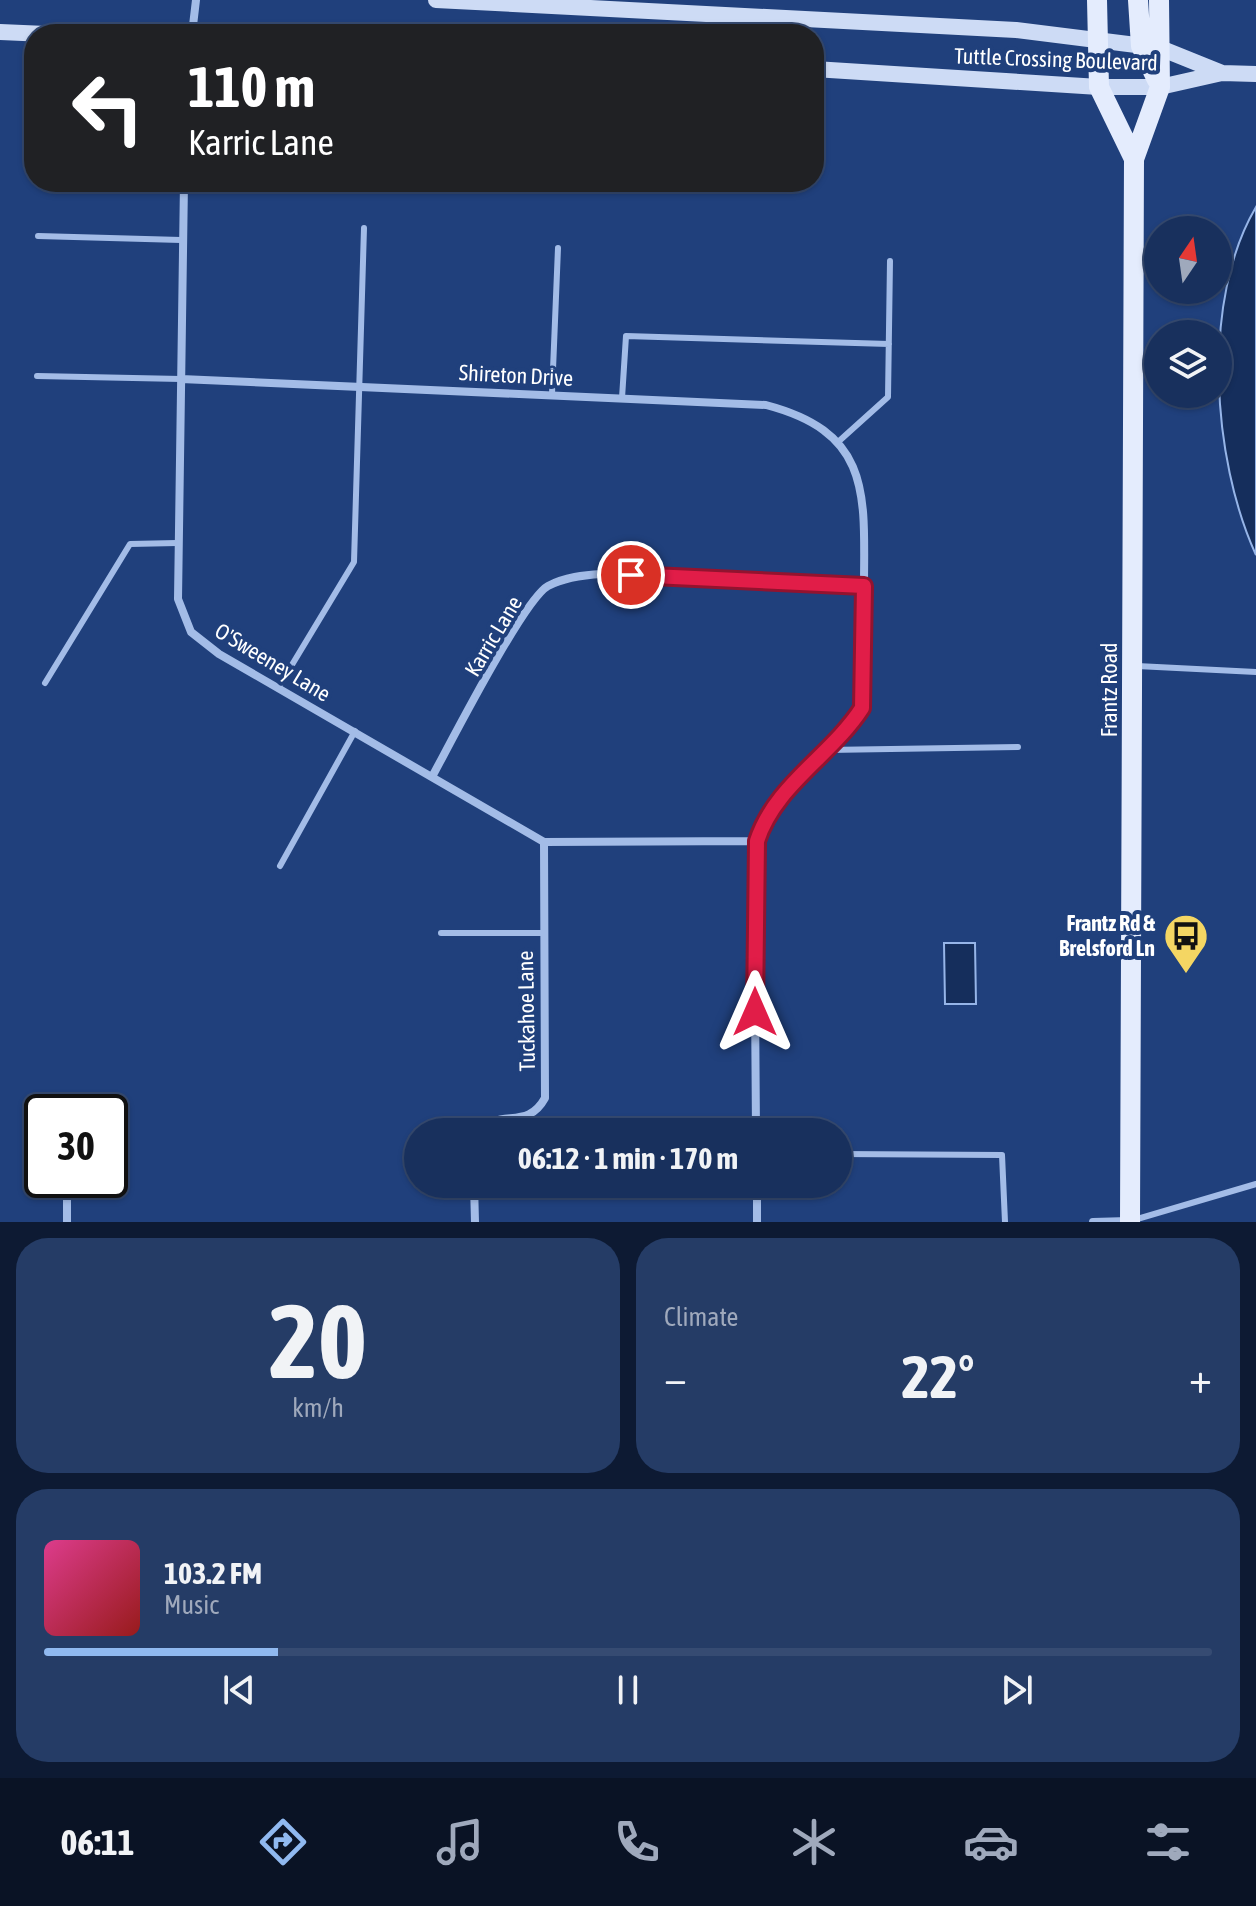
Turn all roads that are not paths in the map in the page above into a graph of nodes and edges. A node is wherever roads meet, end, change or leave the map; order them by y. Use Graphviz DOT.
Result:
graph roads {
  1 [pos="196,0"];
  2 [pos="436,0"];
  3 [pos="1097,0"];
  4 [pos="1138,0"];
  5 [pos="1159,0"];
  6 [pos="659,6"];
  7 [pos="193,24"];
  8 [pos="0,32"];
  9 [pos="24,33"];
  10 [pos="1098,40"];
  11 [pos="1151,47"];
  12 [pos="824,70"];
  13 [pos="1222,73"];
  14 [pos="1256,74"];
  15 [pos="1099,87"];
  16 [pos="1160,87"];
  17 [pos="1134,159"];
  18 [pos="183,192"];
  19 [pos="364,228"];
  20 [pos="38,236"];
  21 [pos="181,240"];
  22 [pos="558,248"];
  23 [pos="890,261"];
  24 [pos="889,344"];
  25 [pos="37,376"];
  26 [pos="181,379"];
  27 [pos="359,386"];
  28 [pos="552,394"];
  29 [pos="622,398"];
  30 [pos="838,442"];
  31 [pos="177,543"];
  32 [pos="864,586"];
  33 [pos="1133,666"];
  34 [pos="1256,672"];
  35 [pos="45,683"];
  36 [pos="278,688"];
  37 [pos="355,731"];
  38 [pos="1018,747"];
  39 [pos="827,750"];
  40 [pos="433,775"];
  41 [pos="757,841"];
  42 [pos="544,842"];
  43 [pos="280,866"];
  44 [pos="441,933"];
  45 [pos="543,933"];
  46 [pos="519,1118"];
  47 [pos="756,1118"];
  48 [pos="852,1154"];
  49 [pos="1256,1184"];
  50 [pos="67,1198"];
  51 [pos="474,1198"];
  52 [pos="757,1198"];
  53 [pos="67,1222"];
  54 [pos="475,1222"];
  55 [pos="757,1222"];
  56 [pos="1005,1222"];
  57 [pos="1093,1222"];
  58 [pos="1130,1222"];
  1 -- 7 [label="street"];
  2 -- 6 [label="main road, Tuttle Crossing Boulevard"];
  3 -- 10 [label="main road, Frantz Road"];
  4 -- 11 [label="main road"];
  5 -- 11 [label="main road"];
  6 -- 10 [label="main road, Tuttle Crossing Boulevard"];
  8 -- 9 [label="main road"];
  10 -- 11 [label="main road, Tuttle Crossing Boulevard"];
  10 -- 15 [label="main road, Frantz Road"];
  11 -- 13 [label="main road, Tuttle Crossing Boulevard"];
  11 -- 16 [label="main road"];
  12 -- 15 [label="main road, Tuttle Crossing Boulevard"];
  13 -- 14 [label="main road"];
  13 -- 16 [label="main road, Tuttle Crossing Boulevard"];
  15 -- 16 [label="main road, Tuttle Crossing Boulevard"];
  15 -- 17 [label="main road, Frantz Road"];
  16 -- 17 [label="main road, Frantz Road"];
  17 -- 33 [label="main road, Frantz Road"];
  18 -- 21 [label="street, O'Sweeney Lane"];
  19 -- 27 [label="lane"];
  20 -- 21 [label="lane"];
  21 -- 26 [label="street, O'Sweeney Lane"];
  22 -- 28 [label="lane"];
  23 -- 24 [label="lane"];
  24 -- 29 [label="lane"];
  24 -- 30 [label="lane"];
  25 -- 26 [label="lane"];
  26 -- 27 [label="street, Shireton Drive"];
  26 -- 31 [label="street, O'Sweeney Lane"];
  27 -- 28 [label="street, Shireton Drive"];
  27 -- 36 [label="lane"];
  28 -- 29 [label="street, Shireton Drive"];
  29 -- 30 [label="street, Shireton Drive"];
  30 -- 32 [label="street"];
  31 -- 35 [label="lane"];
  31 -- 36 [label="street, O'Sweeney Lane"];
  32 -- 39 [label="street"];
  32 -- 40 [label="street, Karric Lane"];
  33 -- 34 [label="lane"];
  33 -- 58 [label="main road, Frantz Road"];
  36 -- 37 [label="street, O'Sweeney Lane"];
  37 -- 40 [label="street, O'Sweeney Lane"];
  37 -- 43 [label="lane"];
  38 -- 39 [label="lane"];
  39 -- 41 [label="street"];
  40 -- 42 [label="street, O'Sweeney Lane"];
  41 -- 42 [label="street"];
  41 -- 47 [label="street"];
  42 -- 45 [label="street, Tuckahoe Lane"];
  44 -- 45 [label="lane"];
  45 -- 46 [label="street, Tuckahoe Lane"];
  48 -- 56 [label="lane"];
  49 -- 58 [label="lane"];
  50 -- 53 [label="street"];
  51 -- 54 [label="street"];
  52 -- 55 [label="street"];
  57 -- 58 [label="street"];
}
